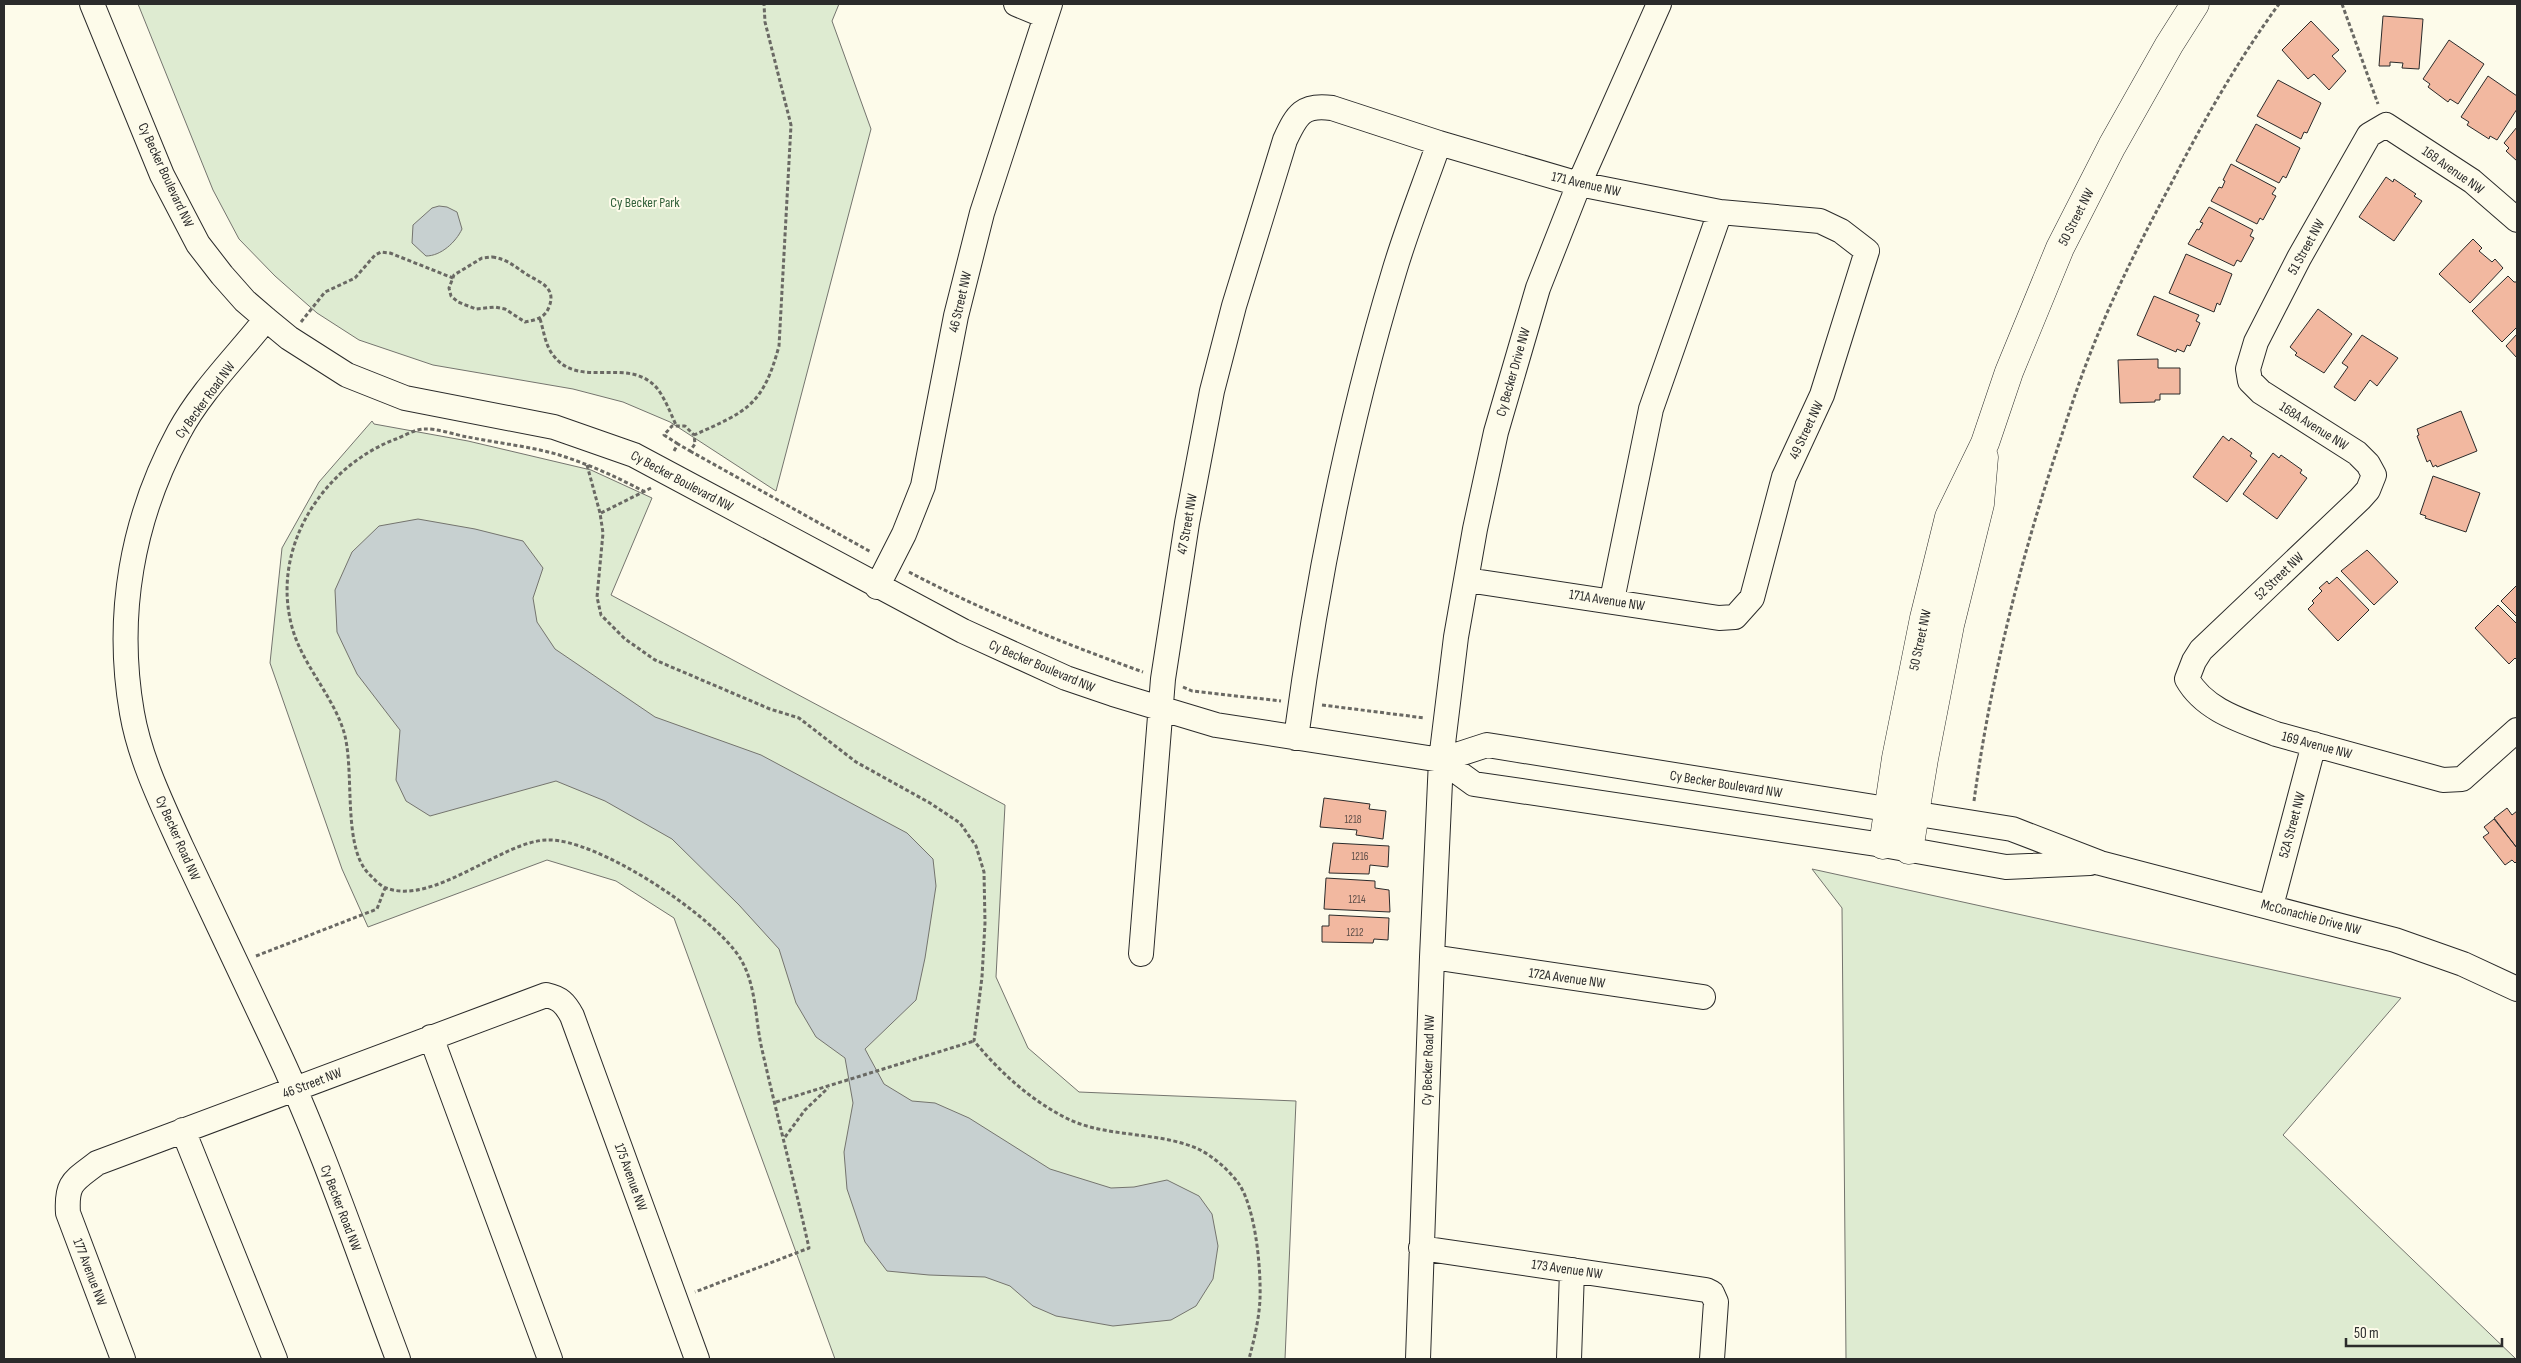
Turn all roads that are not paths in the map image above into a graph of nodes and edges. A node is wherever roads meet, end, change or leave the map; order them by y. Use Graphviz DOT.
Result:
graph roads {
  1 [pos="92,4"];
  2 [pos="1016,4"];
  3 [pos="1659,4"];
  4 [pos="2195,4"];
  5 [pos="1048,10"];
  6 [pos="1304,109"];
  7 [pos="2386,124"];
  8 [pos="1439,143"];
  9 [pos="1580,184"];
  10 [pos="1720,212"];
  11 [pos="2517,220"];
  12 [pos="1867,251"];
  13 [pos="266,319"];
  14 [pos="2250,381"];
  15 [pos="1985,444"];
  16 [pos="2374,475"];
  17 [pos="1467,580"];
  18 [pos="877,587"];
  19 [pos="1612,600"];
  20 [pos="1745,609"];
  21 [pos="2187,679"];
  22 [pos="1160,709"];
  23 [pos="2517,730"];
  24 [pos="1296,738"];
  25 [pos="2314,744"];
  26 [pos="1441,760"];
  27 [pos="1888,810"];
  28 [pos="1915,814"];
  29 [pos="2012,829"];
  30 [pos="1883,845"];
  31 [pos="1910,850"];
  32 [pos="2100,863"];
  33 [pos="2271,906"];
  34 [pos="1142,954"];
  35 [pos="1432,957"];
  36 [pos="2517,989"];
  37 [pos="1703,996"];
  38 [pos="558,998"];
  39 [pos="431,1037"];
  40 [pos="296,1089"];
  41 [pos="183,1130"];
  42 [pos="71,1184"];
  43 [pos="1421,1248"];
  44 [pos="1572,1270"];
  45 [pos="123,1359"];
  46 [pos="275,1359"];
  47 [pos="398,1359"];
  48 [pos="550,1359"];
  49 [pos="697,1359"];
  50 [pos="1418,1359"];
  51 [pos="1569,1359"];
  52 [pos="1712,1359"];
  1 -- 13 [label="street, Cy Becker Boulevard NW"];
  2 -- 5 [label="street, 46 Street NW"];
  3 -- 9 [label="street, Cy Becker Drive NW"];
  4 -- 15 [label="main road, 50 Street NW"];
  5 -- 18 [label="street, 46 Street NW"];
  6 -- 8 [label="street, 171 Avenue NW"];
  6 -- 22 [label="street, 47 Street NW"];
  7 -- 11 [label="street, 168 Avenue NW"];
  7 -- 14 [label="street, 51 Street NW"];
  8 -- 9 [label="street, 171 Avenue NW"];
  8 -- 24 [label="street"];
  9 -- 10 [label="street, 171 Avenue NW"];
  9 -- 17 [label="street, Cy Becker Drive NW"];
  10 -- 12 [label="street, 171 Avenue NW"];
  10 -- 19 [label="street"];
  12 -- 20 [label="street, 49 Street NW"];
  13 -- 18 [label="street, Cy Becker Boulevard NW"];
  13 -- 40 [label="street, Cy Becker Road NW"];
  14 -- 16 [label="street, 168A Avenue NW"];
  15 -- 27 [label="main road, 50 Street NW"];
  15 -- 28 [label="main road, 50 Street NW"];
  16 -- 21 [label="street, 52 Street NW"];
  17 -- 19 [label="street, 171A Avenue NW"];
  17 -- 26 [label="street, Cy Becker Drive NW"];
  18 -- 22 [label="street, Cy Becker Boulevard NW"];
  19 -- 20 [label="street, 171A Avenue NW"];
  21 -- 25 [label="street, 169 Avenue NW"];
  22 -- 24 [label="street, Cy Becker Boulevard NW"];
  22 -- 34 [label="street, 47 Street NW"];
  23 -- 25 [label="street, 169 Avenue NW"];
  24 -- 26 [label="street, Cy Becker Boulevard NW"];
  25 -- 33 [label="street, 52A Street NW"];
  26 -- 27 [label="street, Cy Becker Boulevard NW"];
  26 -- 30 [label="street, Cy Becker Boulevard NW"];
  26 -- 35 [label="street, Cy Becker Road NW"];
  27 -- 28 [label="street, Cy Becker Boulevard NW"];
  27 -- 30 [label="main road, 50 Street NW"];
  28 -- 29 [label="street, Cy Becker Boulevard NW"];
  28 -- 31 [label="main road, 50 Street NW"];
  29 -- 32 [label="street, McConachie Drive NW"];
  30 -- 31 [label="street, McConachie Drive NW"];
  31 -- 32 [label="street, McConachie Drive NW"];
  32 -- 33 [label="street, McConachie Drive NW"];
  33 -- 36 [label="street, McConachie Drive NW"];
  35 -- 37 [label="street, 172A Avenue NW"];
  35 -- 43 [label="street, Cy Becker Road NW"];
  38 -- 39 [label="street, 46 Street NW"];
  38 -- 49 [label="street, 175 Avenue NW"];
  39 -- 40 [label="street, 46 Street NW"];
  39 -- 48 [label="street"];
  40 -- 41 [label="street, 46 Street NW"];
  40 -- 47 [label="street, Cy Becker Road NW"];
  41 -- 42 [label="street, 46 Street NW"];
  41 -- 46 [label="street"];
  42 -- 45 [label="street, 177 Avenue NW"];
  43 -- 44 [label="street, 173 Avenue NW"];
  43 -- 50 [label="street, Cy Becker Road NW"];
  44 -- 51 [label="street"];
  44 -- 52 [label="street, 173 Avenue NW"];
}
